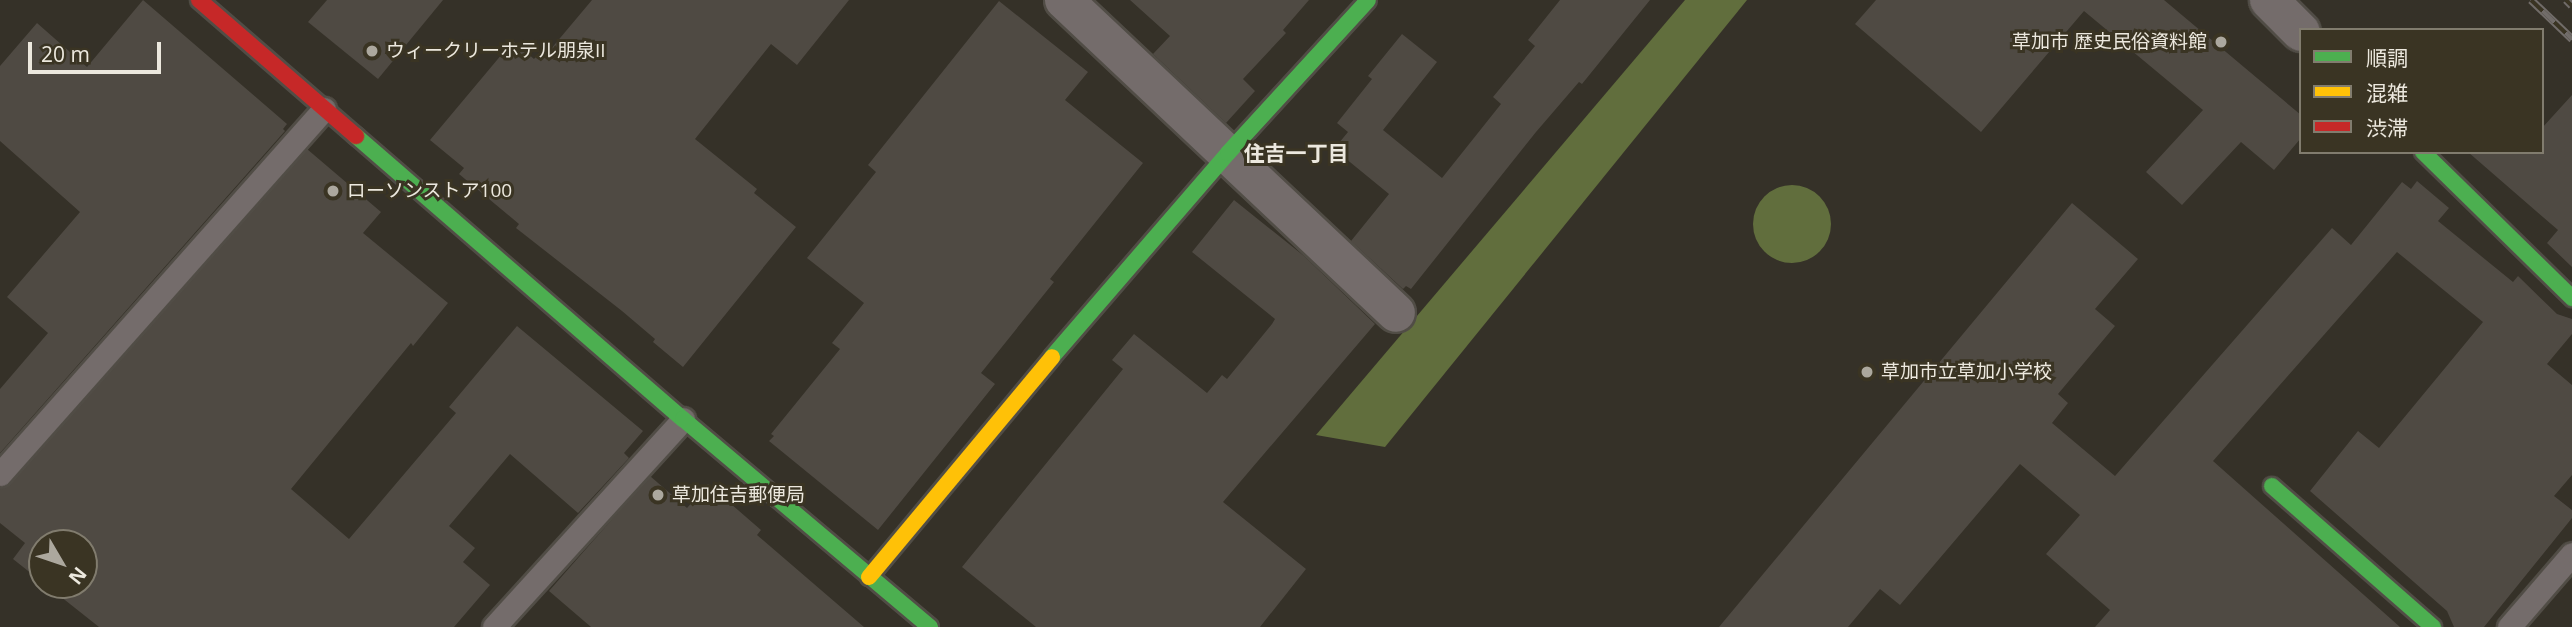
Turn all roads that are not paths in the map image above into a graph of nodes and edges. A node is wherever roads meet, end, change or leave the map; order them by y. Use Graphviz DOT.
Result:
graph roads {
  1 [pos="199,0"];
  2 [pos="1064,0"];
  3 [pos="1368,0"];
  4 [pos="2269,0"];
  5 [pos="2299,30"];
  6 [pos="324,109"];
  7 [pos="1228,153"];
  8 [pos="2425,154"];
  9 [pos="2572,298"];
  10 [pos="1396,313"];
  11 [pos="683,419"];
  12 [pos="0,474"];
  13 [pos="2272,486"];
  14 [pos="2572,554"];
  15 [pos="870,577"];
  16 [pos="494,627"];
  17 [pos="930,627"];
  18 [pos="2433,627"];
  19 [pos="2510,627"];
  1 -- 6 [label="street"];
  2 -- 7 [label="street"];
  3 -- 7 [label="street"];
  4 -- 5 [label="street"];
  6 -- 11 [label="street"];
  6 -- 12 [label="lane"];
  7 -- 10 [label="street"];
  7 -- 15 [label="street"];
  8 -- 9 [label="street"];
  11 -- 15 [label="street"];
  11 -- 16 [label="lane"];
  13 -- 18 [label="street"];
  14 -- 19 [label="lane"];
  15 -- 17 [label="street"];
}
